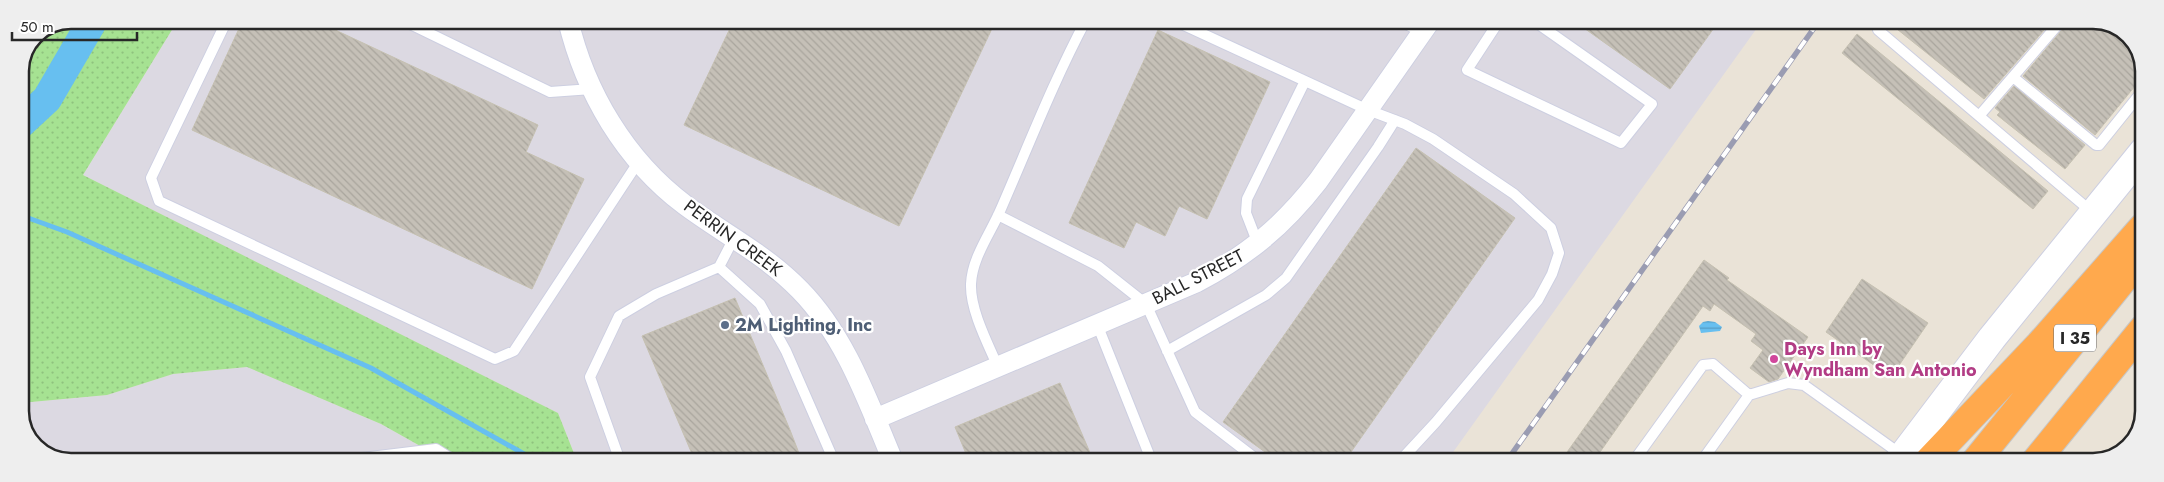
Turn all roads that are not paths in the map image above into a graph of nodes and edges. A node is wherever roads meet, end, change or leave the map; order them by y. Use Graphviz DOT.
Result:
graph roads {
  1 [pos="223,29"];
  2 [pos="420,29"];
  3 [pos="571,29"];
  4 [pos="1081,29"];
  5 [pos="1194,29"];
  6 [pos="1424,29"];
  7 [pos="1494,29"];
  8 [pos="1545,29"];
  9 [pos="1878,29"];
  10 [pos="2054,29"];
  11 [pos="2013,77"];
  12 [pos="1305,80"];
  13 [pos="592,89"];
  14 [pos="2135,99"];
  15 [pos="1368,110"];
  16 [pos="1979,116"];
  17 [pos="1394,120"];
  18 [pos="640,162"];
  19 [pos="2135,163"];
  20 [pos="2094,214"];
  21 [pos="998,215"];
  22 [pos="2135,235"];
  23 [pos="734,238"];
  24 [pos="1258,244"];
  25 [pos="2135,265"];
  26 [pos="719,267"];
  27 [pos="1146,304"];
  28 [pos="1097,324"];
  29 [pos="2135,339"];
  30 [pos="1167,351"];
  31 [pos="998,367"];
  32 [pos="1749,395"];
  33 [pos="875,419"];
  34 [pos="403,453"];
  35 [pos="442,453"];
  36 [pos="617,453"];
  37 [pos="831,453"];
  38 [pos="889,453"];
  39 [pos="1148,453"];
  40 [pos="1248,453"];
  41 [pos="1407,453"];
  42 [pos="1639,453"];
  43 [pos="1707,453"];
  44 [pos="1885,453"];
  45 [pos="1893,453"];
  46 [pos="1937,453"];
  47 [pos="1982,453"];
  48 [pos="2043,453"];
  1 -- 18 [label="lane"];
  2 -- 13 [label="lane"];
  3 -- 13 [label="street, PERRIN CREEK"];
  4 -- 21 [label="lane"];
  5 -- 12 [label="lane"];
  6 -- 15 [label="street, BALL STREET"];
  7 -- 8 [label="lane"];
  9 -- 16 [label="lane"];
  10 -- 11 [label="lane"];
  11 -- 14 [label="lane"];
  11 -- 16 [label="lane"];
  12 -- 15 [label="lane"];
  12 -- 24 [label="lane"];
  13 -- 18 [label="street, PERRIN CREEK"];
  15 -- 17 [label="lane"];
  15 -- 24 [label="street, BALL STREET"];
  16 -- 20 [label="lane"];
  17 -- 30 [label="lane"];
  17 -- 41 [label="lane"];
  18 -- 23 [label="street, PERRIN CREEK"];
  19 -- 20 [label="main road"];
  20 -- 45 [label="main road"];
  21 -- 27 [label="lane"];
  21 -- 31 [label="lane"];
  22 -- 46 [label="highway"];
  23 -- 26 [label="lane"];
  23 -- 33 [label="street, PERRIN CREEK"];
  24 -- 27 [label="street, BALL STREET"];
  25 -- 47 [label="highway, I 35"];
  26 -- 36 [label="lane"];
  26 -- 37 [label="lane"];
  27 -- 28 [label="street, BALL STREET"];
  27 -- 30 [label="lane"];
  28 -- 31 [label="street, BALL STREET"];
  28 -- 39 [label="lane"];
  29 -- 48 [label="highway, I 35"];
  30 -- 40 [label="lane"];
  31 -- 33 [label="street, BALL STREET"];
  32 -- 42 [label="lane"];
  32 -- 43 [label="lane"];
  32 -- 44 [label="lane"];
  33 -- 38 [label="street, PERRIN CREEK"];
  34 -- 35 [label="lane"];
}
